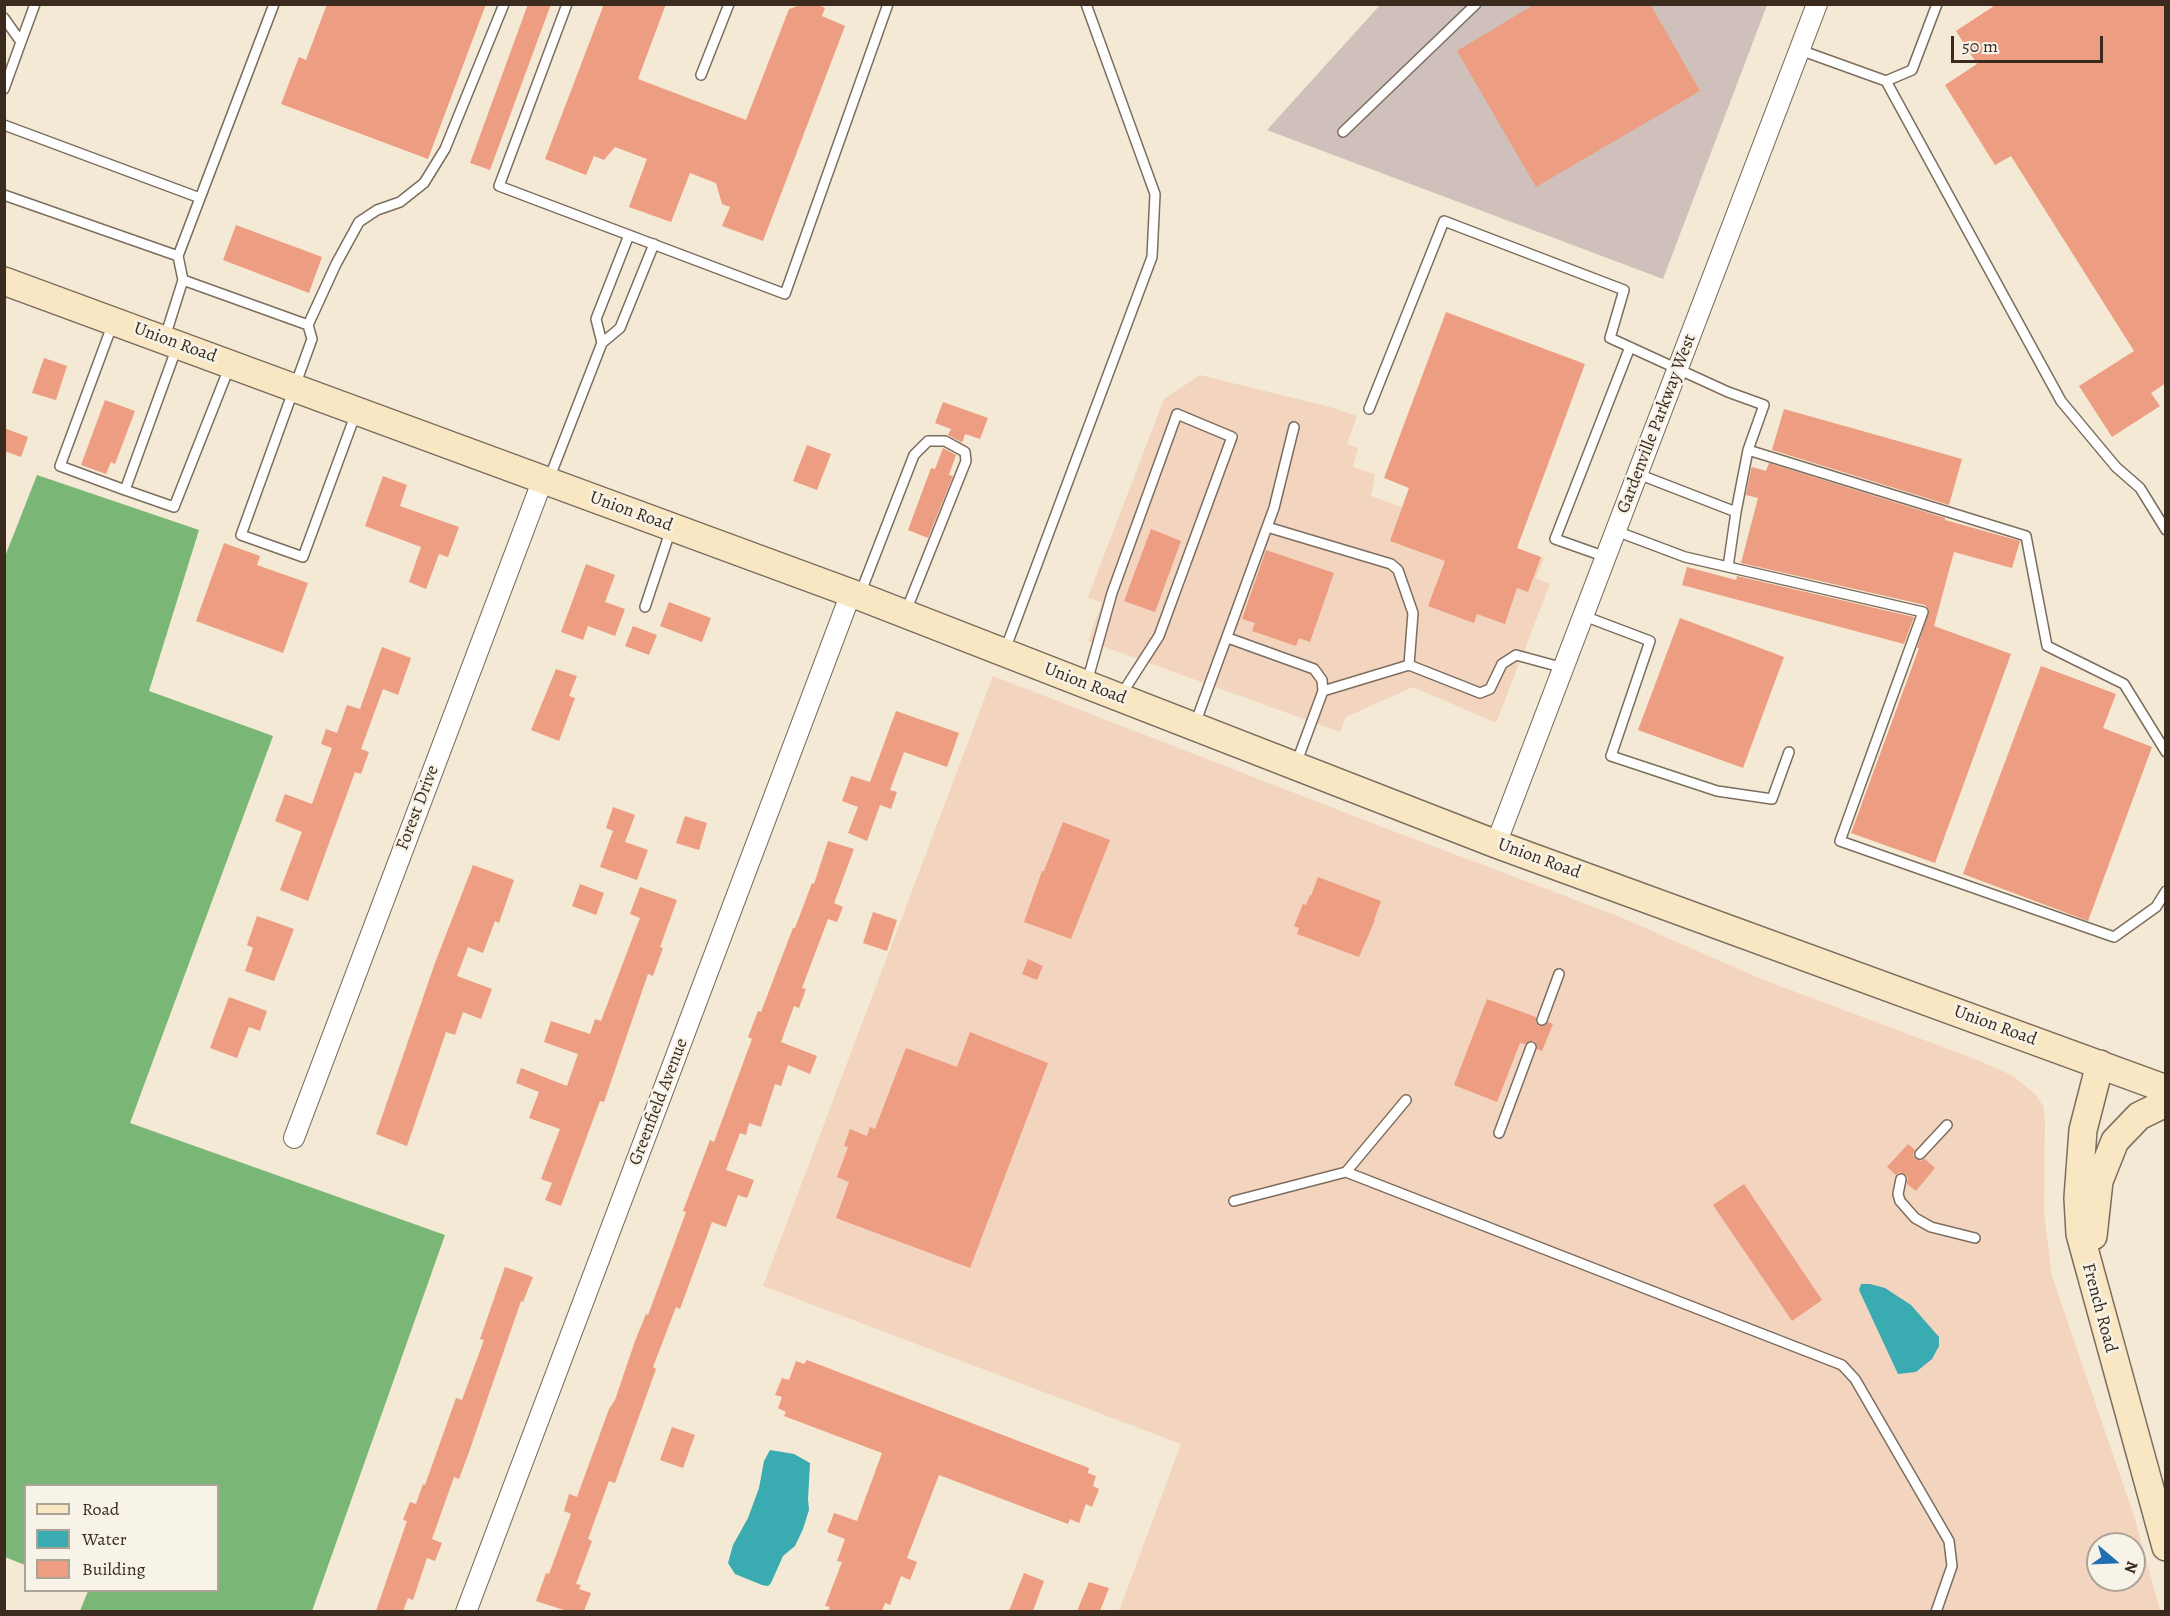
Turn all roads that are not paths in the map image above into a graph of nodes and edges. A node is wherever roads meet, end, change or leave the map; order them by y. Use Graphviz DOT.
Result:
graph roads {
  1 [pos="35,4"];
  2 [pos="274,4"];
  3 [pos="504,4"];
  4 [pos="567,4"];
  5 [pos="729,4"];
  6 [pos="888,4"];
  7 [pos="1086,4"];
  8 [pos="1476,4"];
  9 [pos="1817,4"];
  10 [pos="1936,4"];
  11 [pos="4,18"];
  12 [pos="21,42"];
  13 [pos="1800,50"];
  14 [pos="701,75"];
  15 [pos="1886,81"];
  16 [pos="4,89"];
  17 [pos="4,125"];
  18 [pos="1343,132"];
  19 [pos="4,195"];
  20 [pos="200,198"];
  21 [pos="629,235"];
  22 [pos="654,244"];
  23 [pos="178,256"];
  24 [pos="183,280"];
  25 [pos="4,281"];
  26 [pos="114,321"];
  27 [pos="308,325"];
  28 [pos="171,342"];
  29 [pos="602,344"];
  30 [pos="1630,347"];
  31 [pos="231,364"];
  32 [pos="1678,369"];
  33 [pos="294,387"];
  34 [pos="1369,409"];
  35 [pos="357,410"];
  36 [pos="1294,427"];
  37 [pos="1748,450"];
  38 [pos="1638,474"];
  39 [pos="546,480"];
  40 [pos="125,490"];
  41 [pos="1736,512"];
  42 [pos="672,527"];
  43 [pos="1267,527"];
  44 [pos="2166,530"];
  45 [pos="1616,531"];
  46 [pos="1606,557"];
  47 [pos="1728,567"];
  48 [pos="855,594"];
  49 [pos="645,607"];
  50 [pos="905,613"];
  51 [pos="1584,616"];
  52 [pos="1228,638"];
  53 [pos="1005,652"];
  54 [pos="1409,665"];
  55 [pos="1564,668"];
  56 [pos="1086,684"];
  57 [pos="1323,691"];
  58 [pos="1120,698"];
  59 [pos="1195,726"];
  60 [pos="1789,752"];
  61 [pos="2166,752"];
  62 [pos="1295,766"];
  63 [pos="1496,844"];
  64 [pos="2166,891"];
  65 [pos="1559,974"];
  66 [pos="1542,1020"];
  67 [pos="1531,1047"];
  68 [pos="2100,1064"];
  69 [pos="2166,1089"];
  70 [pos="1406,1100"];
  71 [pos="2166,1103"];
  72 [pos="1947,1125"];
  73 [pos="1499,1133"];
  74 [pos="294,1138"];
  75 [pos="1920,1154"];
  76 [pos="1346,1172"];
  77 [pos="1901,1179"];
  78 [pos="1234,1201"];
  79 [pos="1975,1238"];
  80 [pos="2090,1270"];
  81 [pos="2164,1538"];
  82 [pos="466,1611"];
  83 [pos="1936,1611"];
  1 -- 12 [label="lane"];
  2 -- 20 [label="lane"];
  3 -- 27 [label="lane"];
  4 -- 21 [label="lane"];
  5 -- 14 [label="lane"];
  6 -- 22 [label="lane"];
  7 -- 53 [label="lane"];
  8 -- 18 [label="lane"];
  9 -- 13 [label="street, Gardenville Parkway West"];
  10 -- 15 [label="lane"];
  11 -- 12 [label="lane"];
  12 -- 16 [label="lane"];
  13 -- 15 [label="lane"];
  13 -- 32 [label="street, Gardenville Parkway West"];
  15 -- 44 [label="lane"];
  17 -- 20 [label="lane"];
  19 -- 23 [label="lane"];
  20 -- 23 [label="lane"];
  21 -- 22 [label="lane"];
  21 -- 29 [label="lane"];
  22 -- 29 [label="lane"];
  23 -- 24 [label="lane"];
  24 -- 27 [label="lane"];
  24 -- 28 [label="lane"];
  25 -- 26 [label="main road, Union Road"];
  26 -- 28 [label="main road, Union Road"];
  26 -- 40 [label="lane"];
  27 -- 33 [label="lane"];
  28 -- 31 [label="main road, Union Road"];
  28 -- 40 [label="lane"];
  29 -- 39 [label="lane"];
  30 -- 32 [label="lane"];
  30 -- 34 [label="lane"];
  30 -- 46 [label="lane"];
  31 -- 33 [label="main road, Union Road"];
  31 -- 40 [label="lane"];
  32 -- 37 [label="lane"];
  32 -- 38 [label="street, Gardenville Parkway West"];
  33 -- 35 [label="main road, Union Road"];
  33 -- 35 [label="lane"];
  35 -- 39 [label="main road, Union Road"];
  36 -- 43 [label="lane"];
  37 -- 41 [label="lane"];
  37 -- 61 [label="lane"];
  38 -- 41 [label="lane"];
  38 -- 45 [label="street, Gardenville Parkway West"];
  39 -- 42 [label="main road, Union Road"];
  39 -- 74 [label="street, Forest Drive"];
  41 -- 47 [label="lane"];
  42 -- 48 [label="main road, Union Road"];
  42 -- 49 [label="lane"];
  43 -- 52 [label="lane"];
  43 -- 54 [label="lane"];
  45 -- 46 [label="street, Gardenville Parkway West"];
  45 -- 47 [label="lane"];
  46 -- 51 [label="street, Gardenville Parkway West"];
  47 -- 64 [label="lane"];
  48 -- 50 [label="main road, Union Road"];
  48 -- 50 [label="lane"];
  48 -- 82 [label="street, Greenfield Avenue"];
  50 -- 53 [label="main road, Union Road"];
  51 -- 55 [label="street, Gardenville Parkway West"];
  51 -- 60 [label="lane"];
  52 -- 57 [label="lane"];
  52 -- 59 [label="lane"];
  53 -- 56 [label="main road, Union Road"];
  54 -- 55 [label="lane"];
  54 -- 57 [label="lane"];
  55 -- 63 [label="street, Gardenville Parkway West"];
  56 -- 58 [label="main road, Union Road"];
  56 -- 58 [label="lane"];
  57 -- 62 [label="lane"];
  58 -- 59 [label="main road, Union Road"];
  59 -- 62 [label="main road, Union Road"];
  62 -- 63 [label="main road, Union Road"];
  63 -- 68 [label="main road, Union Road"];
  65 -- 66 [label="lane"];
  67 -- 73 [label="lane"];
  68 -- 69 [label="main road, Union Road"];
  68 -- 80 [label="main road, French Road"];
  70 -- 76 [label="lane"];
  71 -- 80 [label="main road"];
  72 -- 75 [label="lane"];
  76 -- 78 [label="lane"];
  76 -- 83 [label="lane"];
  77 -- 79 [label="lane"];
  80 -- 81 [label="main road, French Road"];
}
